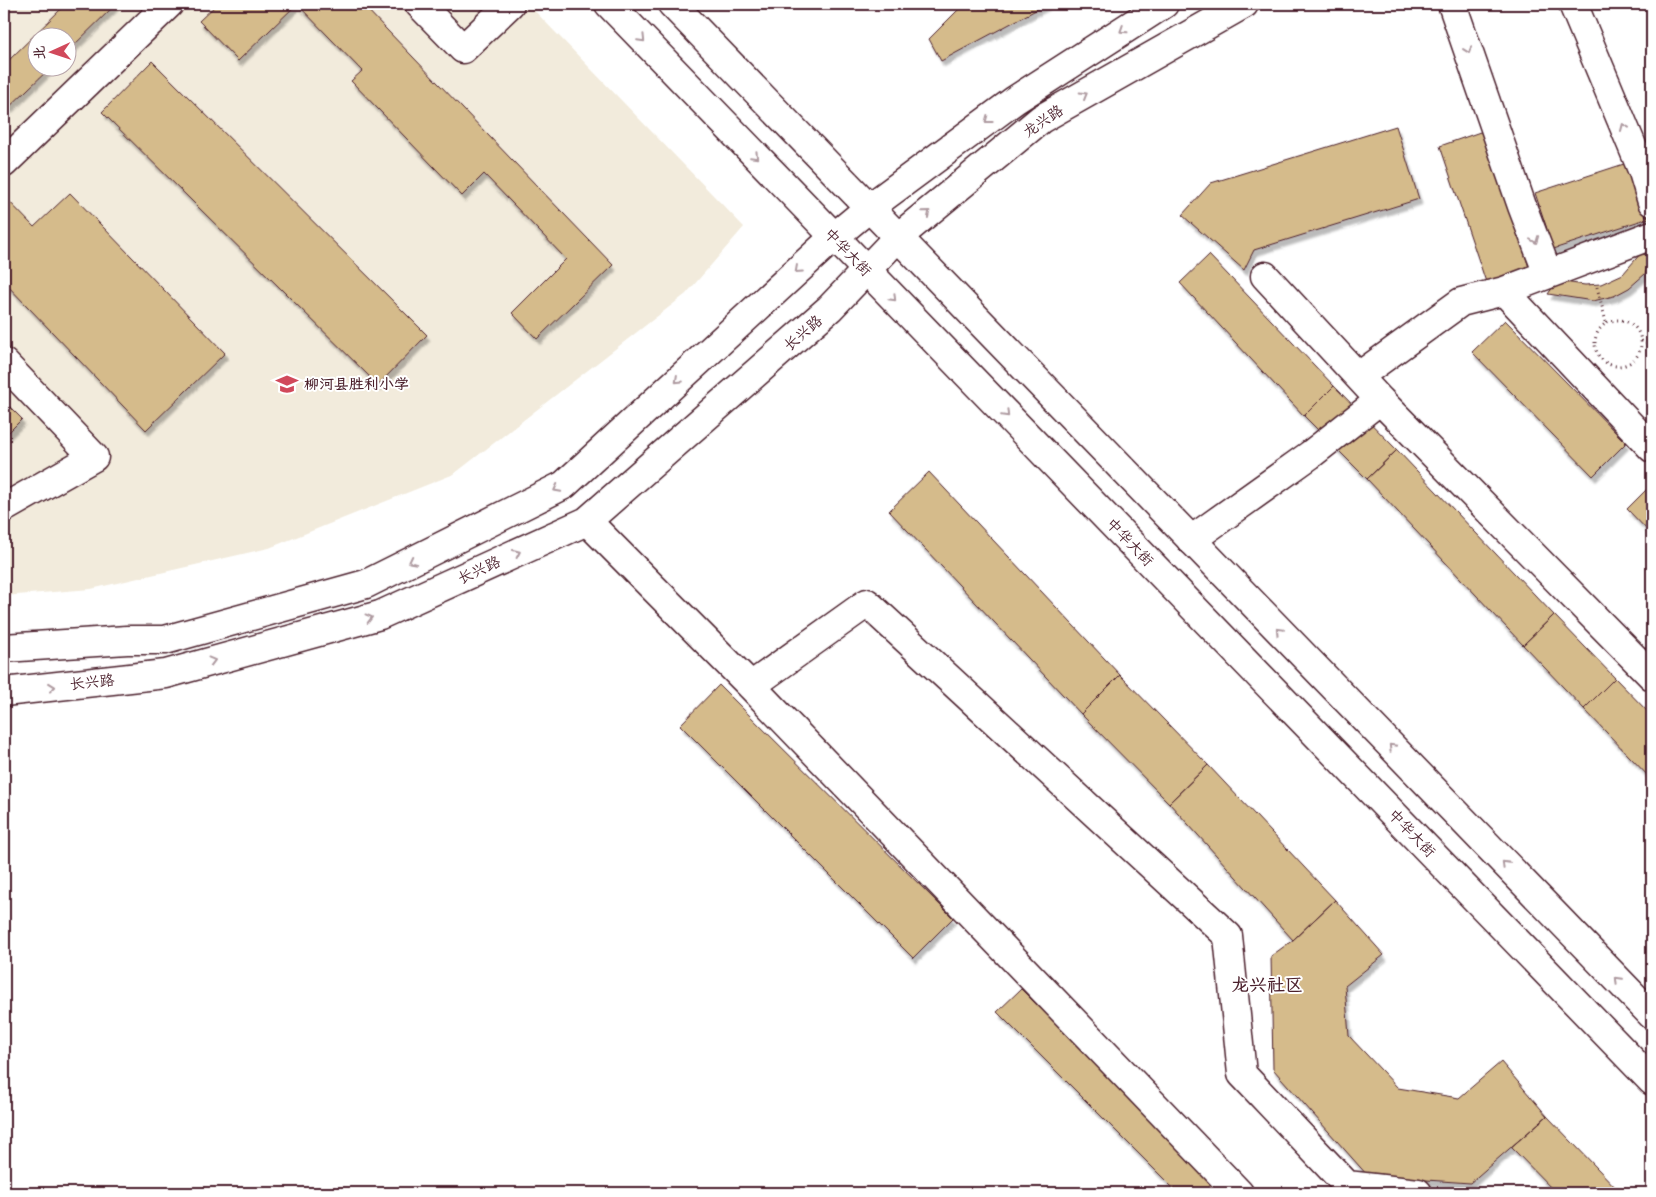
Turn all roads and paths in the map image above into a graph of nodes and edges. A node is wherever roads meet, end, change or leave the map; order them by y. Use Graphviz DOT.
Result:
graph roads {
  1 [pos="169,4"];
  2 [pos="420,4"];
  3 [pos="510,4"];
  4 [pos="608,4"];
  5 [pos="672,4"];
  6 [pos="1164,4"];
  7 [pos="1244,4"];
  8 [pos="1452,4"];
  9 [pos="1573,4"];
  10 [pos="4,163"];
  11 [pos="1652,202"];
  12 [pos="869,208"];
  13 [pos="1652,235"];
  14 [pos="834,237"];
  15 [pos="897,238"];
  16 [pos="1589,259"];
  17 [pos="867,271"];
  18 [pos="1548,274"];
  19 [pos="1265,276"];
  20 [pos="1504,291"];
  21 [pos="1606,322"];
  22 [pos="1641,341"];
  23 [pos="1652,345"];
  24 [pos="4,363"];
  25 [pos="1358,376"];
  26 [pos="1380,400"];
  27 [pos="1652,448"];
  28 [pos="4,508"];
  29 [pos="587,521"];
  30 [pos="1191,540"];
  31 [pos="4,648"];
  32 [pos="1652,676"];
  33 [pos="751,686"];
  34 [pos="4,692"];
  35 [pos="1652,1016"];
  36 [pos="1652,1080"];
  37 [pos="1239,1193"];
  38 [pos="1418,1193"];
  1 -- 10 [label="street"];
  2 -- 3 [label="street"];
  4 -- 14 [label="street, 中华大街, one-way"];
  5 -- 12 [label="street"];
  6 -- 12 [label="street, one-way"];
  15 -- 7 [label="street, 龙兴路, one-way"];
  8 -- 18 [label="street, one-way"];
  11 -- 9 [label="street, one-way"];
  12 -- 14 [label="street"];
  12 -- 15 [label="street"];
  13 -- 16 [label="street"];
  14 -- 17 [label="street, 中华大街"];
  14 -- 31 [label="street, one-way"];
  15 -- 17 [label="street, 龙兴路"];
  15 -- 30 [label="street"];
  16 -- 18 [label="street"];
  16 -- 21 [label="path"];
  17 -- 29 [label="street, 长兴路"];
  17 -- 36 [label="street, 中华大街, one-way"];
  18 -- 20 [label="street"];
  19 -- 25 [label="street"];
  20 -- 25 [label="street"];
  20 -- 27 [label="street"];
  21 -- 22 [label="path"];
  21 -- 22 [label="path"];
  22 -- 23 [label="path"];
  24 -- 28 [label="street"];
  25 -- 26 [label="street"];
  26 -- 30 [label="street"];
  26 -- 32 [label="street"];
  29 -- 33 [label="street"];
  34 -- 29 [label="street, 长兴路, one-way"];
  35 -- 30 [label="street, one-way"];
  33 -- 37 [label="street"];
  33 -- 38 [label="street"];
}
